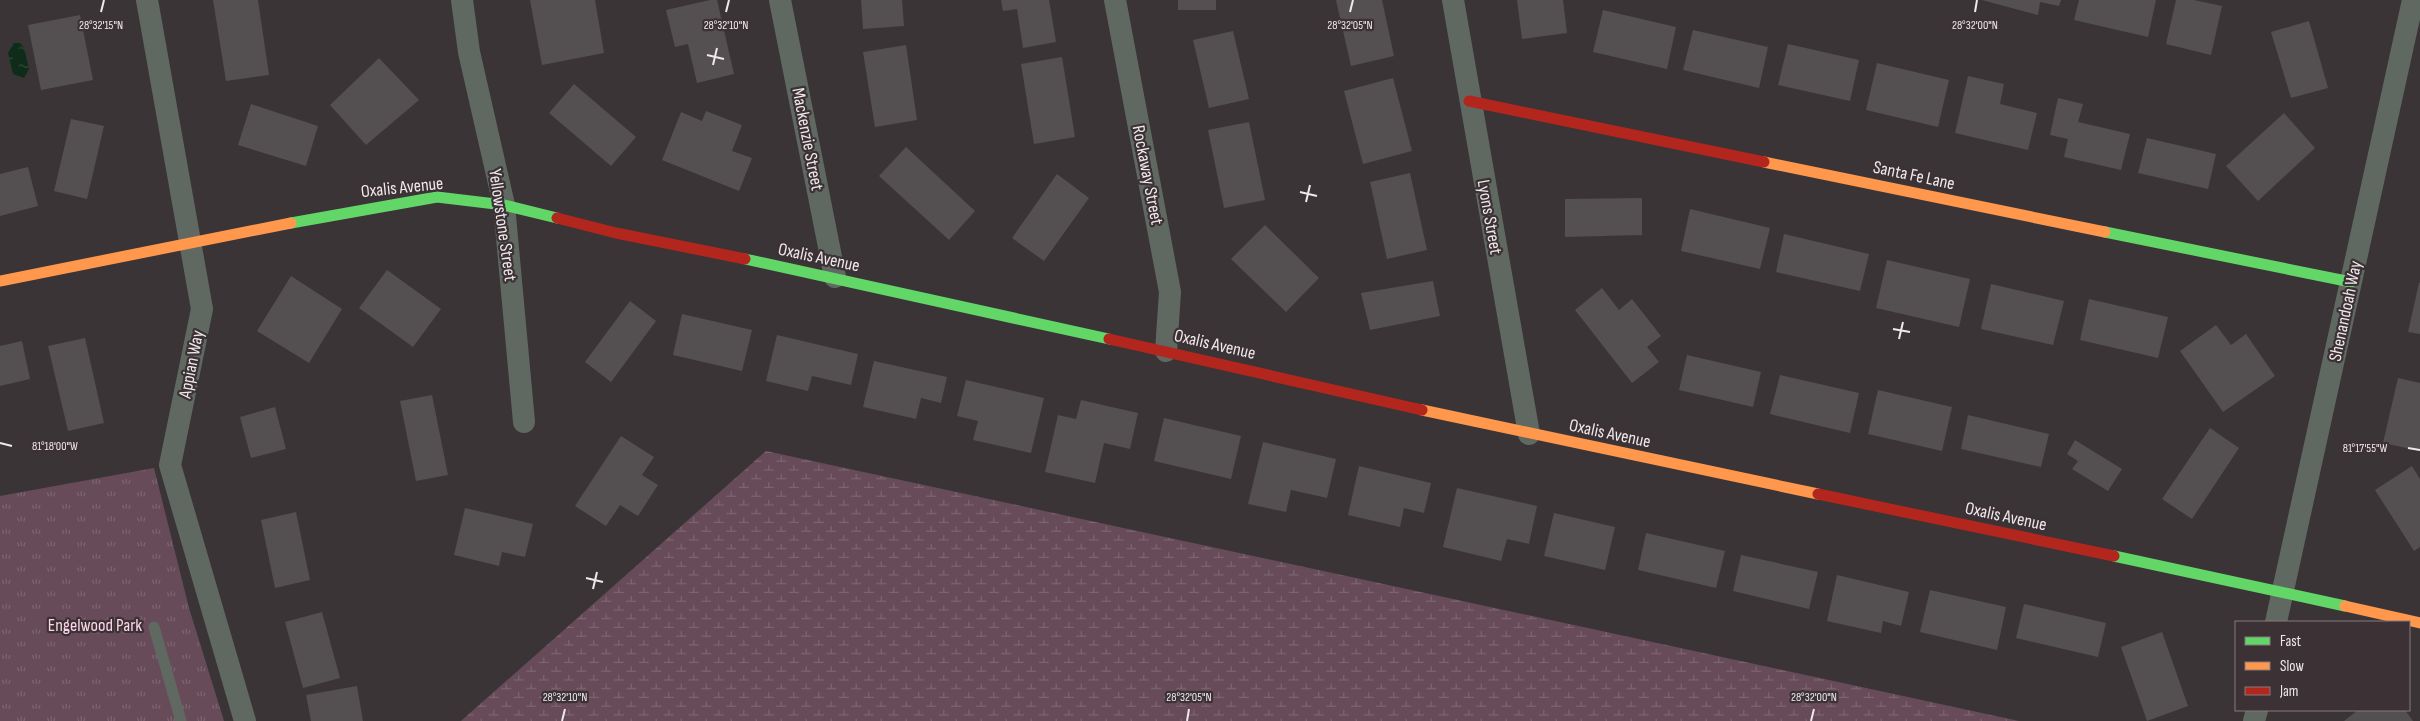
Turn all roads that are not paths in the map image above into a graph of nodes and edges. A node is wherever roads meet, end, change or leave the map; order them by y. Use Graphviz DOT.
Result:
graph roads {
  1 [pos="147,0"];
  2 [pos="462,0"];
  3 [pos="780,0"];
  4 [pos="1115,0"];
  5 [pos="1453,0"];
  6 [pos="2413,0"];
  7 [pos="1469,101"];
  8 [pos="504,205"];
  9 [pos="190,244"];
  10 [pos="835,277"];
  11 [pos="0,281"];
  12 [pos="2351,282"];
  13 [pos="1166,351"];
  14 [pos="524,422"];
  15 [pos="1529,434"];
  16 [pos="2283,591"];
  17 [pos="2276,621"];
  18 [pos="2420,622"];
  19 [pos="154,627"];
  20 [pos="181,721"];
  21 [pos="245,721"];
  1 -- 9 [label="street, Appian Way"];
  2 -- 8 [label="street, Yellowstone Street"];
  3 -- 10 [label="street, Mackenzie Street"];
  4 -- 13 [label="street, Rockaway Street"];
  5 -- 7 [label="street, Lyons Street"];
  6 -- 12 [label="street, Shenandoah Way"];
  7 -- 12 [label="street, Santa Fe Lane"];
  7 -- 15 [label="street, Lyons Street"];
  8 -- 9 [label="street, Oxalis Avenue"];
  8 -- 10 [label="street, Oxalis Avenue"];
  8 -- 14 [label="street, Yellowstone Street"];
  9 -- 11 [label="street, Oxalis Avenue"];
  9 -- 21 [label="street, Appian Way"];
  10 -- 13 [label="street, Oxalis Avenue"];
  12 -- 16 [label="street, Shenandoah Way"];
  13 -- 15 [label="street, Oxalis Avenue"];
  15 -- 16 [label="street, Oxalis Avenue"];
  16 -- 17 [label="street, Shenandoah Way"];
  16 -- 18 [label="street, Oxalis Avenue"];
  19 -- 20 [label="lane"];
}
